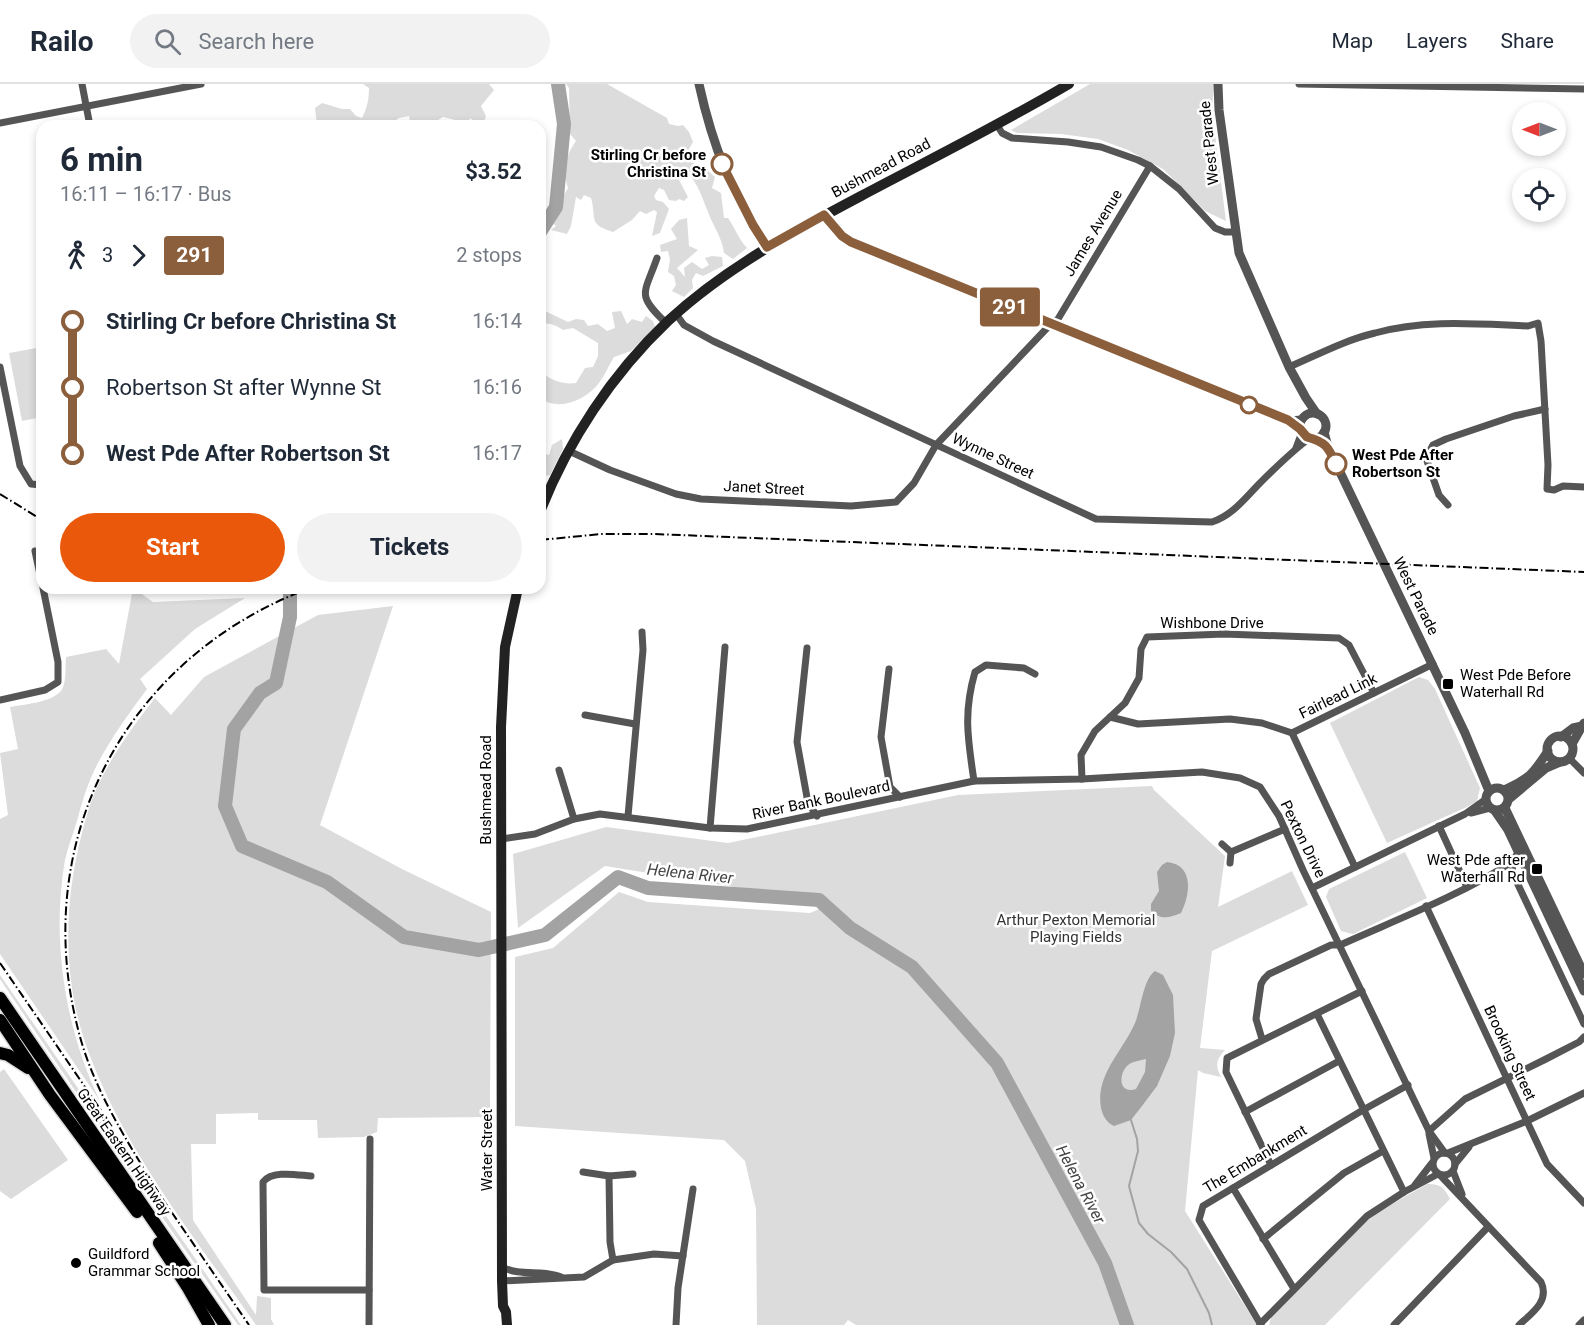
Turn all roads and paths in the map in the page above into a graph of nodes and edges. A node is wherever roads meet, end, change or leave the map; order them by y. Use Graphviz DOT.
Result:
graph roads {
  1 [pos="82,84"];
  2 [pos="201,84"];
  3 [pos="699,84"];
  4 [pos="1069,84"];
  5 [pos="1218,84"];
  6 [pos="1299,84"];
  7 [pos="1584,89"];
  8 [pos="87,107"];
  9 [pos="89,120"];
  10 [pos="0,123"];
  11 [pos="997,125"];
  12 [pos="1150,166"];
  13 [pos="824,215"];
  14 [pos="1235,232"];
  15 [pos="767,247"];
  16 [pos="657,258"];
  17 [pos="676,314"];
  18 [pos="666,323"];
  19 [pos="1052,324"];
  20 [pos="0,367"];
  21 [pos="1288,367"];
  22 [pos="1306,398"];
  23 [pos="1545,410"];
  24 [pos="1317,414"];
  25 [pos="1306,429"];
  26 [pos="1324,432"];
  27 [pos="936,445"];
  28 [pos="1328,447"];
  29 [pos="569,451"];
  30 [pos="36,484"];
  31 [pos="1584,487"];
  32 [pos="546,499"];
  33 [pos="1448,505"];
  34 [pos="35,551"];
  35 [pos="36,556"];
  36 [pos="44,594"];
  37 [pos="517,594"];
  38 [pos="642,632"];
  39 [pos="725,646"];
  40 [pos="807,648"];
  41 [pos="1433,664"];
  42 [pos="889,669"];
  43 [pos="1035,674"];
  44 [pos="1374,693"];
  45 [pos="0,700"];
  46 [pos="585,715"];
  47 [pos="1110,717"];
  48 [pos="635,724"];
  49 [pos="1583,725"];
  50 [pos="1292,733"];
  51 [pos="1561,737"];
  52 [pos="1572,744"];
  53 [pos="1548,751"];
  54 [pos="1565,760"];
  55 [pos="559,770"];
  56 [pos="1584,773"];
  57 [pos="1082,779"];
  58 [pos="974,781"];
  59 [pos="900,797"];
  60 [pos="1497,799"];
  61 [pos="628,816"];
  62 [pos="817,816"];
  63 [pos="574,819"];
  64 [pos="1439,826"];
  65 [pos="710,828"];
  66 [pos="1285,829"];
  67 [pos="501,839"];
  68 [pos="1222,844"];
  69 [pos="1231,852"];
  70 [pos="1519,853"];
  71 [pos="1512,862"];
  72 [pos="1230,863"];
  73 [pos="1355,867"];
  74 [pos="1497,872"];
  75 [pos="1513,874"];
  76 [pos="1467,887"];
  77 [pos="1312,888"];
  78 [pos="1426,906"];
  79 [pos="1340,945"];
  80 [pos="1581,971"];
  81 [pos="1584,991"];
  82 [pos="1362,992"];
  83 [pos="502,994"];
  84 [pos="0,999"];
  85 [pos="1317,1014"];
  86 [pos="0,1020"];
  87 [pos="1584,1024"];
  88 [pos="1262,1039"];
  89 [pos="1582,1040"];
  90 [pos="0,1053"];
  91 [pos="1340,1061"];
  92 [pos="34,1073"];
  93 [pos="1507,1078"];
  94 [pos="1408,1085"];
  95 [pos="1584,1093"];
  96 [pos="1363,1110"];
  97 [pos="1245,1112"];
  98 [pos="1527,1121"];
  99 [pos="1429,1131"];
  100 [pos="370,1139"];
  101 [pos="1471,1145"];
  102 [pos="1383,1150"];
  103 [pos="1447,1153"];
  104 [pos="1433,1160"];
  105 [pos="1271,1165"];
  106 [pos="1454,1167"];
  107 [pos="583,1172"];
  108 [pos="633,1174"];
  109 [pos="1439,1175"];
  110 [pos="311,1176"];
  111 [pos="609,1176"];
  112 [pos="1413,1187"];
  113 [pos="1233,1188"];
  114 [pos="693,1189"];
  115 [pos="1404,1192"];
  116 [pos="1464,1200"];
  117 [pos="1584,1203"];
  118 [pos="1488,1227"];
  119 [pos="1263,1239"];
  120 [pos="683,1256"];
  121 [pos="613,1260"];
  122 [pos="502,1267"];
  123 [pos="561,1277"];
  124 [pos="502,1281"];
  125 [pos="369,1290"];
  126 [pos="1294,1290"];
  127 [pos="503,1306"];
  128 [pos="217,1319"];
  129 [pos="1584,1320"];
  130 [pos="1260,1324"];
  131 [pos="209,1325"];
  132 [pos="225,1325"];
  133 [pos="369,1325"];
  134 [pos="499,1325"];
  135 [pos="507,1325"];
  136 [pos="676,1325"];
  137 [pos="1394,1325"];
  138 [pos="1519,1325"];
  139 [pos="1579,1325"];
  1 -- 8 [label="street"];
  2 -- 8 [label="street"];
  3 -- 15 [label="street"];
  4 -- 11 [label="main road, Bushmead Road"];
  5 -- 14 [label="street, West Parade"];
  6 -- 7 [label="street"];
  8 -- 9 [label="street"];
  8 -- 10 [label="street"];
  11 -- 12 [label="street"];
  11 -- 13 [label="main road, Bushmead Road"];
  12 -- 14 [label="street"];
  12 -- 19 [label="street, James Avenue"];
  13 -- 15 [label="main road, Bushmead Road"];
  13 -- 19 [label="street"];
  14 -- 21 [label="street, West Parade"];
  15 -- 17 [label="main road, Bushmead Road"];
  16 -- 18 [label="street"];
  17 -- 18 [label="main road, Bushmead Road"];
  17 -- 27 [label="street, Wynne Street"];
  18 -- 29 [label="main road, Bushmead Road"];
  19 -- 25 [label="street"];
  19 -- 27 [label="street, James Avenue"];
  20 -- 30 [label="street"];
  21 -- 22 [label="street, West Parade"];
  21 -- 23 [label="street"];
  22 -- 24 [label="street, West Parade"];
  22 -- 25 [label="street"];
  23 -- 31 [label="street"];
  23 -- 33 [label="street"];
  24 -- 25 [label="street"];
  24 -- 26 [label="street, West Parade"];
  25 -- 26 [label="street"];
  25 -- 27 [label="street, Wynne Street"];
  25 -- 28 [label="street, West Parade"];
  26 -- 28 [label="street, West Parade"];
  27 -- 29 [label="street, Janet Street"];
  28 -- 41 [label="street, West Parade"];
  29 -- 32 [label="main road, Bushmead Road"];
  34 -- 35 [label="street"];
  36 -- 45 [label="street"];
  37 -- 67 [label="main road, Bushmead Road"];
  38 -- 48 [label="street"];
  39 -- 65 [label="street"];
  40 -- 62 [label="street"];
  41 -- 44 [label="street, Fairlead Link"];
  41 -- 60 [label="street, West Parade"];
  42 -- 59 [label="street"];
  43 -- 58 [label="street"];
  44 -- 47 [label="street, Wishbone Drive"];
  44 -- 50 [label="street, Fairlead Link"];
  46 -- 48 [label="street"];
  47 -- 50 [label="street, Fairlead Link"];
  47 -- 57 [label="street, Wishbone Drive"];
  48 -- 61 [label="street"];
  49 -- 51 [label="street"];
  49 -- 52 [label="street"];
  50 -- 73 [label="street"];
  51 -- 52 [label="street"];
  51 -- 53 [label="street"];
  52 -- 54 [label="street"];
  53 -- 54 [label="street"];
  53 -- 60 [label="street"];
  54 -- 56 [label="street"];
  54 -- 60 [label="street"];
  55 -- 63 [label="street"];
  57 -- 58 [label="street, Pexton Drive"];
  57 -- 66 [label="street, Pexton Drive"];
  58 -- 59 [label="street, River Bank Boulevard"];
  59 -- 62 [label="street, River Bank Boulevard"];
  60 -- 64 [label="street"];
  60 -- 70 [label="street, West Parade"];
  60 -- 80 [label="street, West Parade"];
  61 -- 63 [label="street, River Bank Boulevard"];
  61 -- 65 [label="street, River Bank Boulevard"];
  62 -- 65 [label="street, River Bank Boulevard"];
  63 -- 67 [label="street, River Bank Boulevard"];
  64 -- 73 [label="street"];
  64 -- 76 [label="street"];
  66 -- 69 [label="street"];
  66 -- 77 [label="street, Pexton Drive"];
  67 -- 83 [label="main road, Bushmead Road"];
  68 -- 69 [label="street"];
  69 -- 72 [label="street"];
  70 -- 71 [label="street"];
  70 -- 80 [label="street, West Parade"];
  71 -- 74 [label="street"];
  71 -- 75 [label="street"];
  73 -- 77 [label="street"];
  74 -- 75 [label="street"];
  74 -- 76 [label="street"];
  75 -- 87 [label="street"];
  76 -- 78 [label="street"];
  77 -- 79 [label="street, Pexton Drive"];
  78 -- 79 [label="street"];
  78 -- 93 [label="street, Brooking Street"];
  79 -- 82 [label="street, Pexton Drive"];
  79 -- 88 [label="street"];
  80 -- 81 [label="street, West Parade"];
  82 -- 85 [label="street"];
  82 -- 94 [label="street, Pexton Drive"];
  83 -- 122 [label="main road, Water Street"];
  84 -- 128 [label="highway, Great Eastern Highway"];
  85 -- 88 [label="street"];
  85 -- 91 [label="street"];
  86 -- 92 [label="highway, Great Eastern Highway"];
  88 -- 97 [label="street"];
  89 -- 93 [label="street"];
  90 -- 92 [label="highway"];
  91 -- 96 [label="street"];
  91 -- 97 [label="street"];
  92 -- 131 [label="highway, Great Eastern Highway"];
  93 -- 98 [label="street, Brooking Street"];
  93 -- 99 [label="street"];
  94 -- 96 [label="street, The Embankment"];
  94 -- 99 [label="street, Pexton Drive"];
  95 -- 98 [label="street"];
  96 -- 102 [label="street"];
  96 -- 105 [label="street, The Embankment"];
  97 -- 105 [label="street"];
  98 -- 101 [label="street"];
  98 -- 117 [label="street, Brooking Street"];
  99 -- 103 [label="street, Pexton Drive"];
  99 -- 104 [label="street, Pexton Drive"];
  100 -- 125 [label="street"];
  101 -- 103 [label="street"];
  101 -- 106 [label="street"];
  102 -- 115 [label="street"];
  102 -- 119 [label="street"];
  103 -- 104 [label="street"];
  103 -- 106 [label="street"];
  104 -- 109 [label="street"];
  104 -- 112 [label="street"];
  105 -- 113 [label="street, The Embankment"];
  106 -- 109 [label="street"];
  106 -- 116 [label="street"];
  107 -- 111 [label="street"];
  108 -- 111 [label="street"];
  109 -- 112 [label="street"];
  109 -- 116 [label="street"];
  110 -- 125 [label="street"];
  111 -- 121 [label="street"];
  112 -- 115 [label="street"];
  113 -- 119 [label="street"];
  113 -- 130 [label="street, The Embankment"];
  114 -- 120 [label="street"];
  115 -- 126 [label="street"];
  116 -- 118 [label="street"];
  118 -- 137 [label="street"];
  118 -- 138 [label="street"];
  119 -- 126 [label="street"];
  120 -- 121 [label="street"];
  120 -- 136 [label="street"];
  121 -- 123 [label="street"];
  122 -- 123 [label="street"];
  122 -- 124 [label="main road, Water Street"];
  123 -- 124 [label="street"];
  124 -- 127 [label="main road, Water Street"];
  125 -- 133 [label="street"];
  126 -- 130 [label="street"];
  127 -- 134 [label="main road, Water Street"];
  127 -- 135 [label="main road, Water Street"];
  128 -- 132 [label="highway, Great Eastern Highway"];
  129 -- 139 [label="street"];
}
